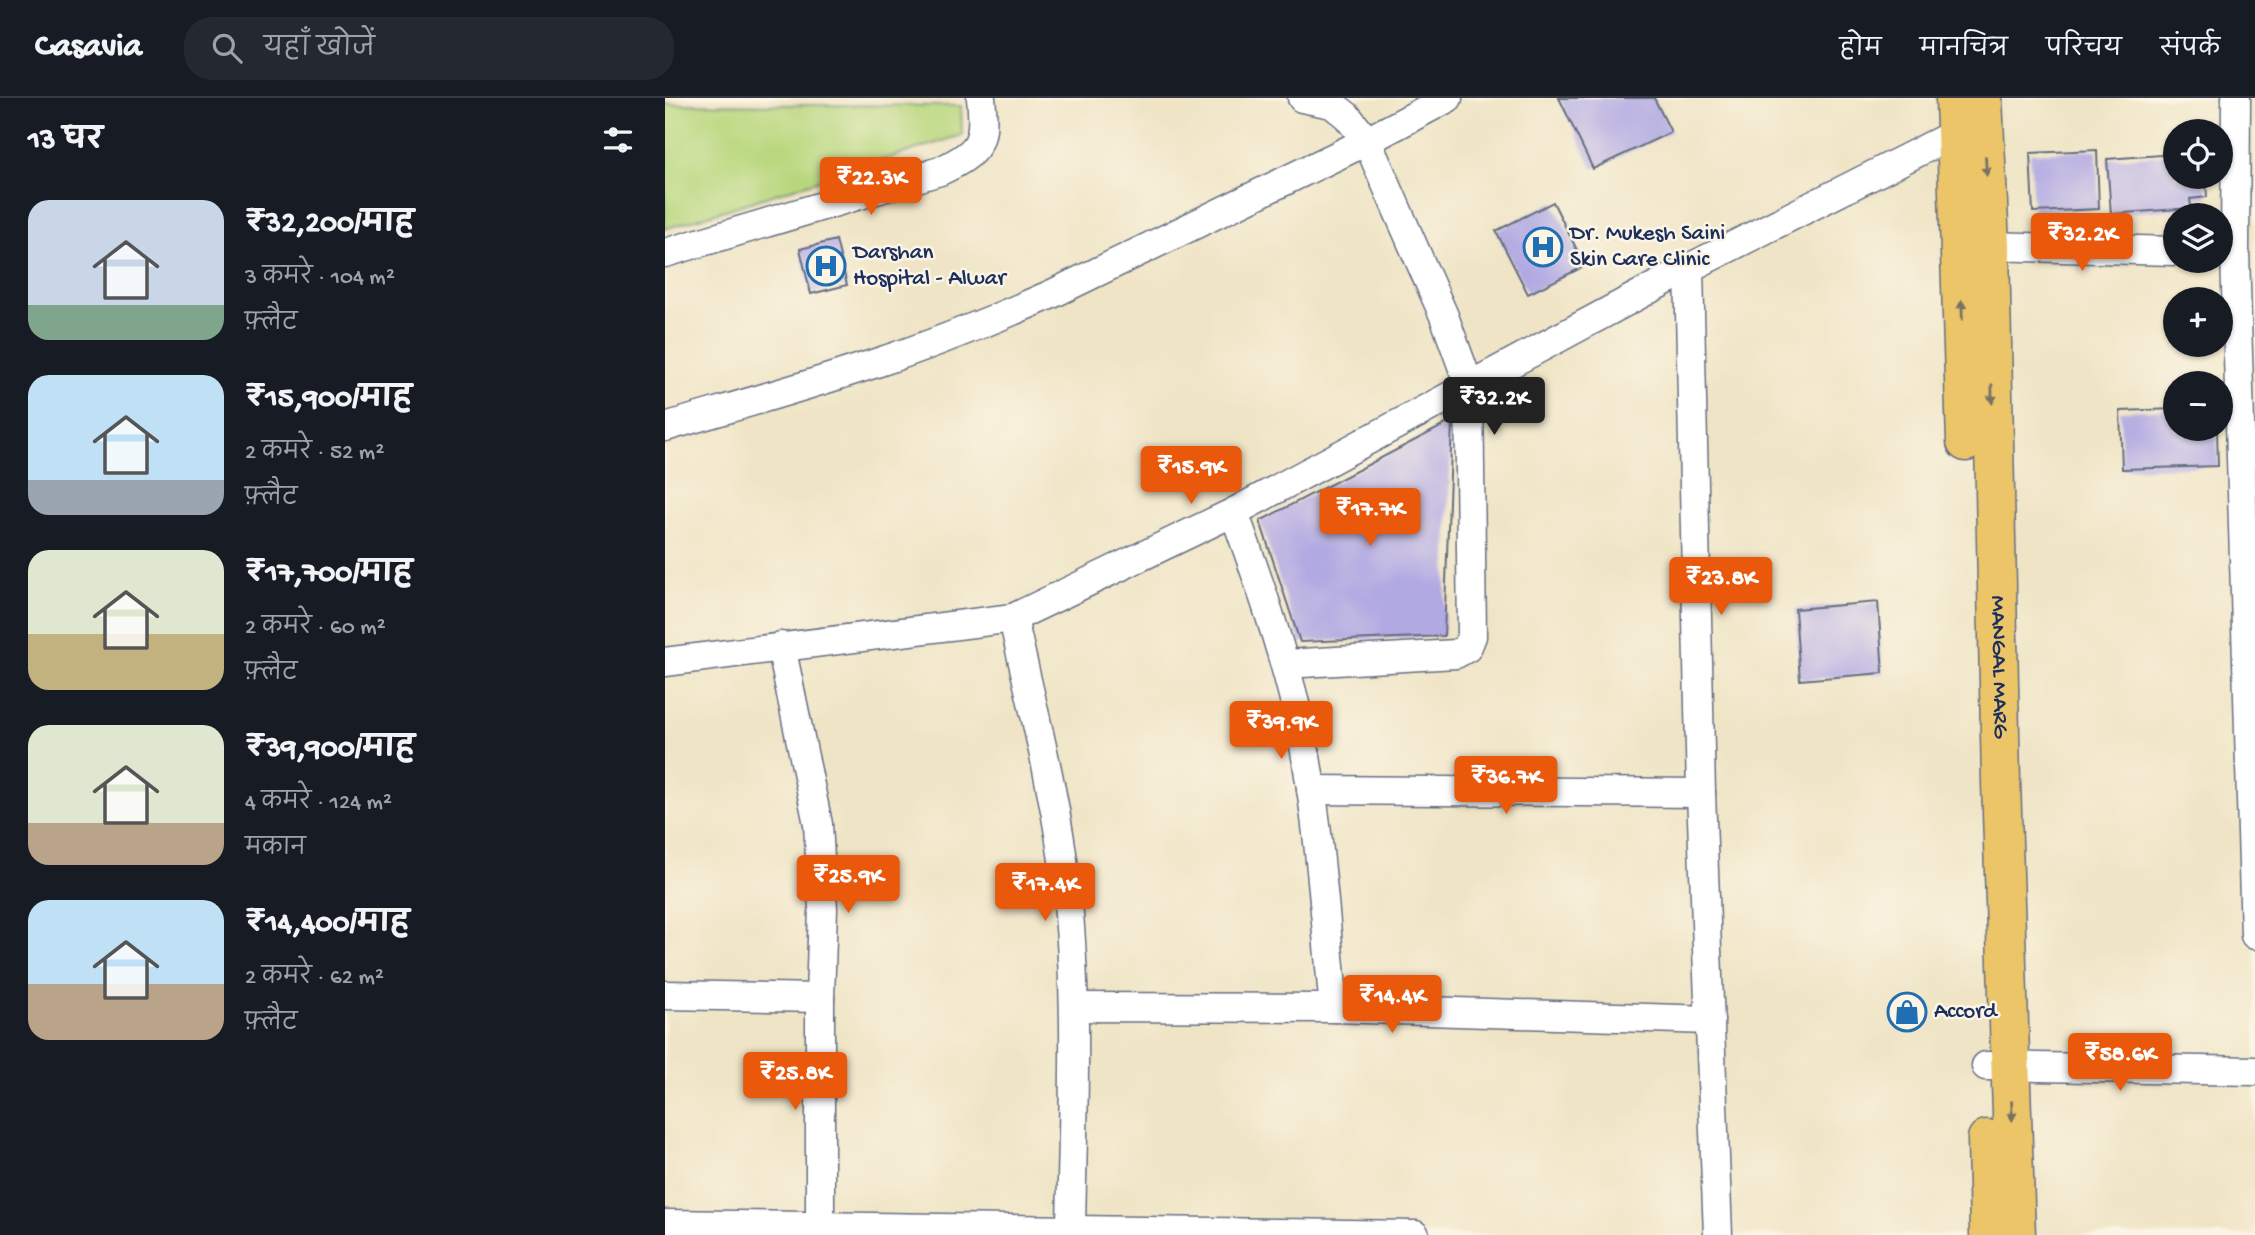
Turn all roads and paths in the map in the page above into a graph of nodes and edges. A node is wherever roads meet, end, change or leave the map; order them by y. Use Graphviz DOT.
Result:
graph roads {
  1 [pos="981,98"];
  2 [pos="1302,98"];
  3 [pos="1448,98"];
  4 [pos="1983,98"];
  5 [pos="2236,98"];
  6 [pos="1956,115"];
  7 [pos="1367,141"];
  8 [pos="2231,203"];
  9 [pos="1990,246"];
  10 [pos="2163,251"];
  11 [pos="665,253"];
  12 [pos="1689,268"];
  13 [pos="2229,273"];
  14 [pos="1469,385"];
  15 [pos="665,427"];
  16 [pos="1234,512"];
  17 [pos="1013,618"];
  18 [pos="781,646"];
  19 [pos="665,662"];
  20 [pos="1285,664"];
  21 [pos="2252,702"];
  22 [pos="1311,790"];
  23 [pos="1701,793"];
  24 [pos="2255,935"];
  25 [pos="665,995"];
  26 [pos="820,998"];
  27 [pos="1075,1007"];
  28 [pos="1334,1009"];
  29 [pos="1710,1020"];
  30 [pos="1998,1066"];
  31 [pos="2255,1071"];
  32 [pos="665,1224"];
  33 [pos="820,1225"];
  34 [pos="1071,1228"];
  35 [pos="946,1231"];
  36 [pos="1150,1233"];
  37 [pos="1415,1235"];
  38 [pos="1718,1235"];
  39 [pos="1989,1235"];
  40 [pos="2017,1235"];
  1 -- 11 [label="street"];
  2 -- 7 [label="street"];
  3 -- 7 [label="street"];
  4 -- 9 [label="main road, MANGAL MARG, one-way"];
  5 -- 8 [label="street"];
  6 -- 12 [label="street"];
  30 -- 6 [label="main road, MANGAL MARG, one-way"];
  7 -- 14 [label="street"];
  7 -- 15 [label="street"];
  9 -- 10 [label="street"];
  9 -- 30 [label="main road, MANGAL MARG, one-way"];
  12 -- 14 [label="street"];
  12 -- 23 [label="street"];
  13 -- 21 [label="street"];
  14 -- 16 [label="street"];
  14 -- 20 [label="street"];
  16 -- 17 [label="street"];
  16 -- 20 [label="street"];
  17 -- 18 [label="street"];
  17 -- 27 [label="street"];
  18 -- 19 [label="street"];
  18 -- 26 [label="street"];
  20 -- 22 [label="street"];
  21 -- 24 [label="street"];
  22 -- 23 [label="street"];
  22 -- 28 [label="street"];
  23 -- 29 [label="street"];
  25 -- 26 [label="street"];
  26 -- 33 [label="street"];
  27 -- 28 [label="street"];
  27 -- 34 [label="street"];
  28 -- 29 [label="street"];
  29 -- 38 [label="street"];
  30 -- 31 [label="street"];
  30 -- 39 [label="main road, MANGAL MARG"];
  30 -- 40 [label="main road, MANGAL MARG, one-way"];
  32 -- 33 [label="street"];
  33 -- 35 [label="street"];
  34 -- 35 [label="street"];
  34 -- 36 [label="street"];
  36 -- 37 [label="street"];
}
